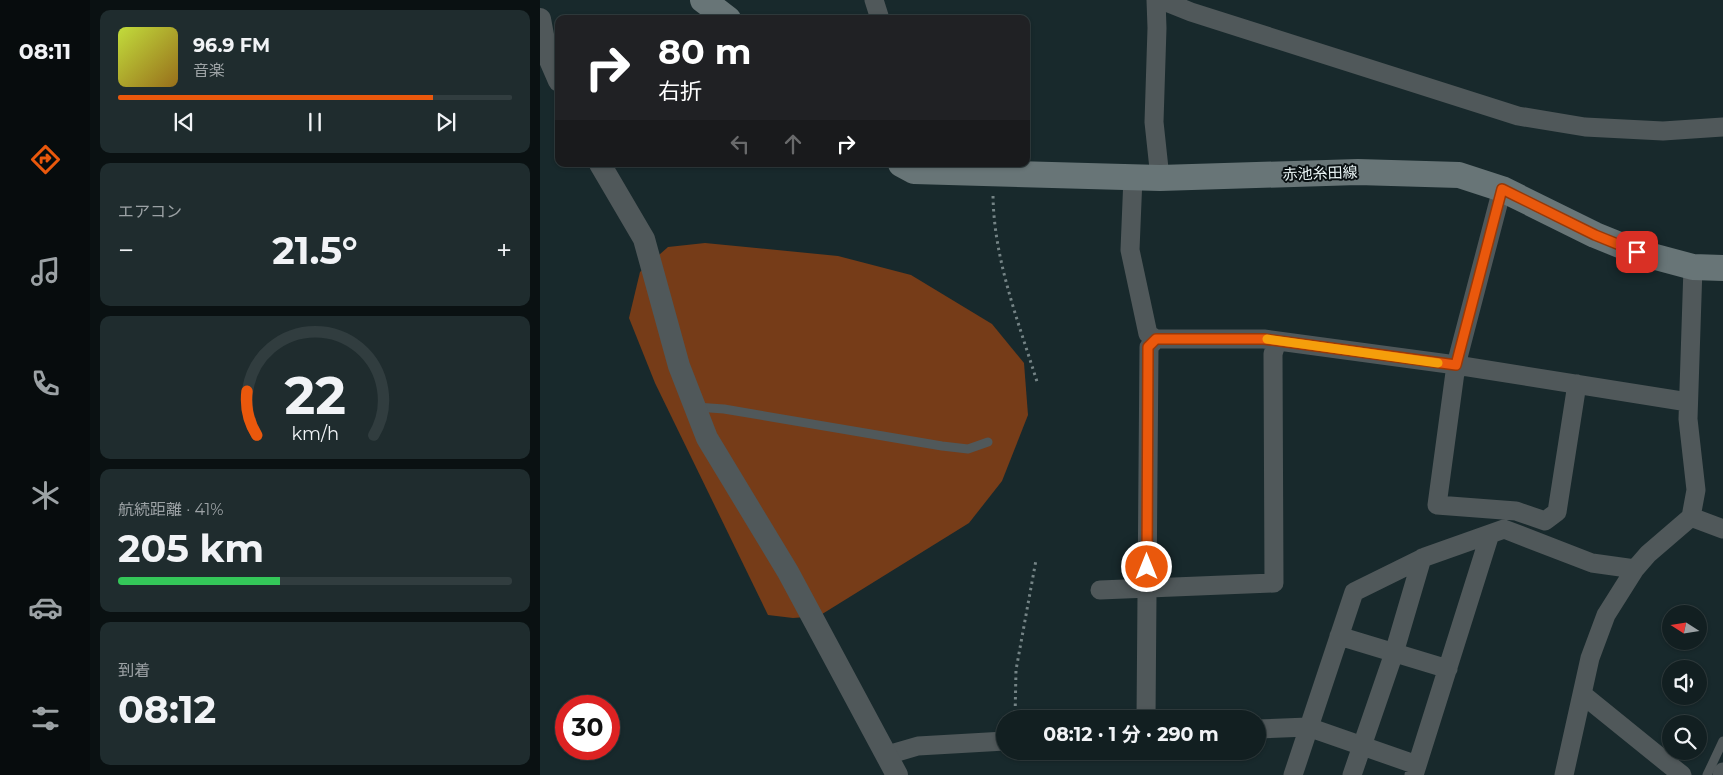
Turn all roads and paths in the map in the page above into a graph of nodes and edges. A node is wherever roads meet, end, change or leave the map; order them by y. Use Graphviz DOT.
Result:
graph roads {
  1 [pos="704,0"];
  2 [pos="874,0"];
  3 [pos="1156,0"];
  4 [pos="1161,0"];
  5 [pos="723,15"];
  6 [pos="879,15"];
  7 [pos="540,19"];
  8 [pos="543,53"];
  9 [pos="555,74"];
  10 [pos="1723,127"];
  11 [pos="602,167"];
  12 [pos="907,167"];
  13 [pos="993,173"];
  14 [pos="1133,177"];
  15 [pos="1160,178"];
  16 [pos="1502,189"];
  17 [pos="1693,267"];
  18 [pos="1723,268"];
  19 [pos="1156,339"];
  20 [pos="1277,341"];
  21 [pos="1456,365"];
  22 [pos="1577,384"];
  23 [pos="1038,385"];
  24 [pos="1688,402"];
  25 [pos="695,407"];
  26 [pos="988,442"];
  27 [pos="1691,517"];
  28 [pos="1723,529"];
  29 [pos="1490,534"];
  30 [pos="1422,558"];
  31 [pos="1036,560"];
  32 [pos="1635,569"];
  33 [pos="1147,587"];
  34 [pos="1100,590"];
  35 [pos="1339,636"];
  36 [pos="1394,652"];
  37 [pos="1448,669"];
  38 [pos="1582,694"];
  39 [pos="1015,710"];
  40 [pos="1146,710"];
  41 [pos="1308,728"];
  42 [pos="1266,729"];
  43 [pos="1723,741"];
  44 [pos="996,742"];
  45 [pos="1362,746"];
  46 [pos="887,755"];
  47 [pos="1415,770"];
  48 [pos="898,775"];
  49 [pos="1293,775"];
  50 [pos="1352,775"];
  51 [pos="1564,775"];
  52 [pos="1682,775"];
  53 [pos="1707,775"];
  1 -- 5 [label="main road"];
  2 -- 6 [label="street"];
  3 -- 15 [label="street"];
  4 -- 10 [label="street"];
  7 -- 8 [label="street"];
  8 -- 9 [label="street"];
  11 -- 25 [label="street"];
  12 -- 13 [label="main road, 赤池糸田線"];
  13 -- 14 [label="main road, 赤池糸田線"];
  13 -- 23 [label="path"];
  14 -- 15 [label="main road, 赤池糸田線"];
  14 -- 19 [label="street"];
  15 -- 16 [label="main road, 赤池糸田線"];
  16 -- 17 [label="main road, 赤池糸田線"];
  16 -- 21 [label="street"];
  17 -- 18 [label="main road, 赤池糸田線"];
  17 -- 24 [label="street"];
  19 -- 20 [label="street"];
  19 -- 33 [label="street"];
  20 -- 21 [label="street"];
  20 -- 33 [label="street"];
  21 -- 22 [label="street"];
  21 -- 22 [label="street"];
  22 -- 24 [label="street"];
  24 -- 27 [label="street"];
  25 -- 26 [label="lane"];
  25 -- 46 [label="street"];
  27 -- 28 [label="street"];
  27 -- 32 [label="street"];
  29 -- 30 [label="street"];
  29 -- 32 [label="street"];
  29 -- 37 [label="street"];
  30 -- 35 [label="street"];
  30 -- 36 [label="street"];
  31 -- 39 [label="path"];
  32 -- 38 [label="street"];
  33 -- 34 [label="street"];
  33 -- 40 [label="street"];
  35 -- 36 [label="street"];
  35 -- 41 [label="street"];
  36 -- 37 [label="street"];
  36 -- 45 [label="street"];
  37 -- 47 [label="street"];
  38 -- 51 [label="street"];
  38 -- 52 [label="street"];
  41 -- 42 [label="street"];
  41 -- 45 [label="street"];
  41 -- 49 [label="street"];
  43 -- 53 [label="lane"];
  44 -- 46 [label="street"];
  45 -- 47 [label="street"];
  45 -- 50 [label="street"];
  46 -- 48 [label="street"];
}
